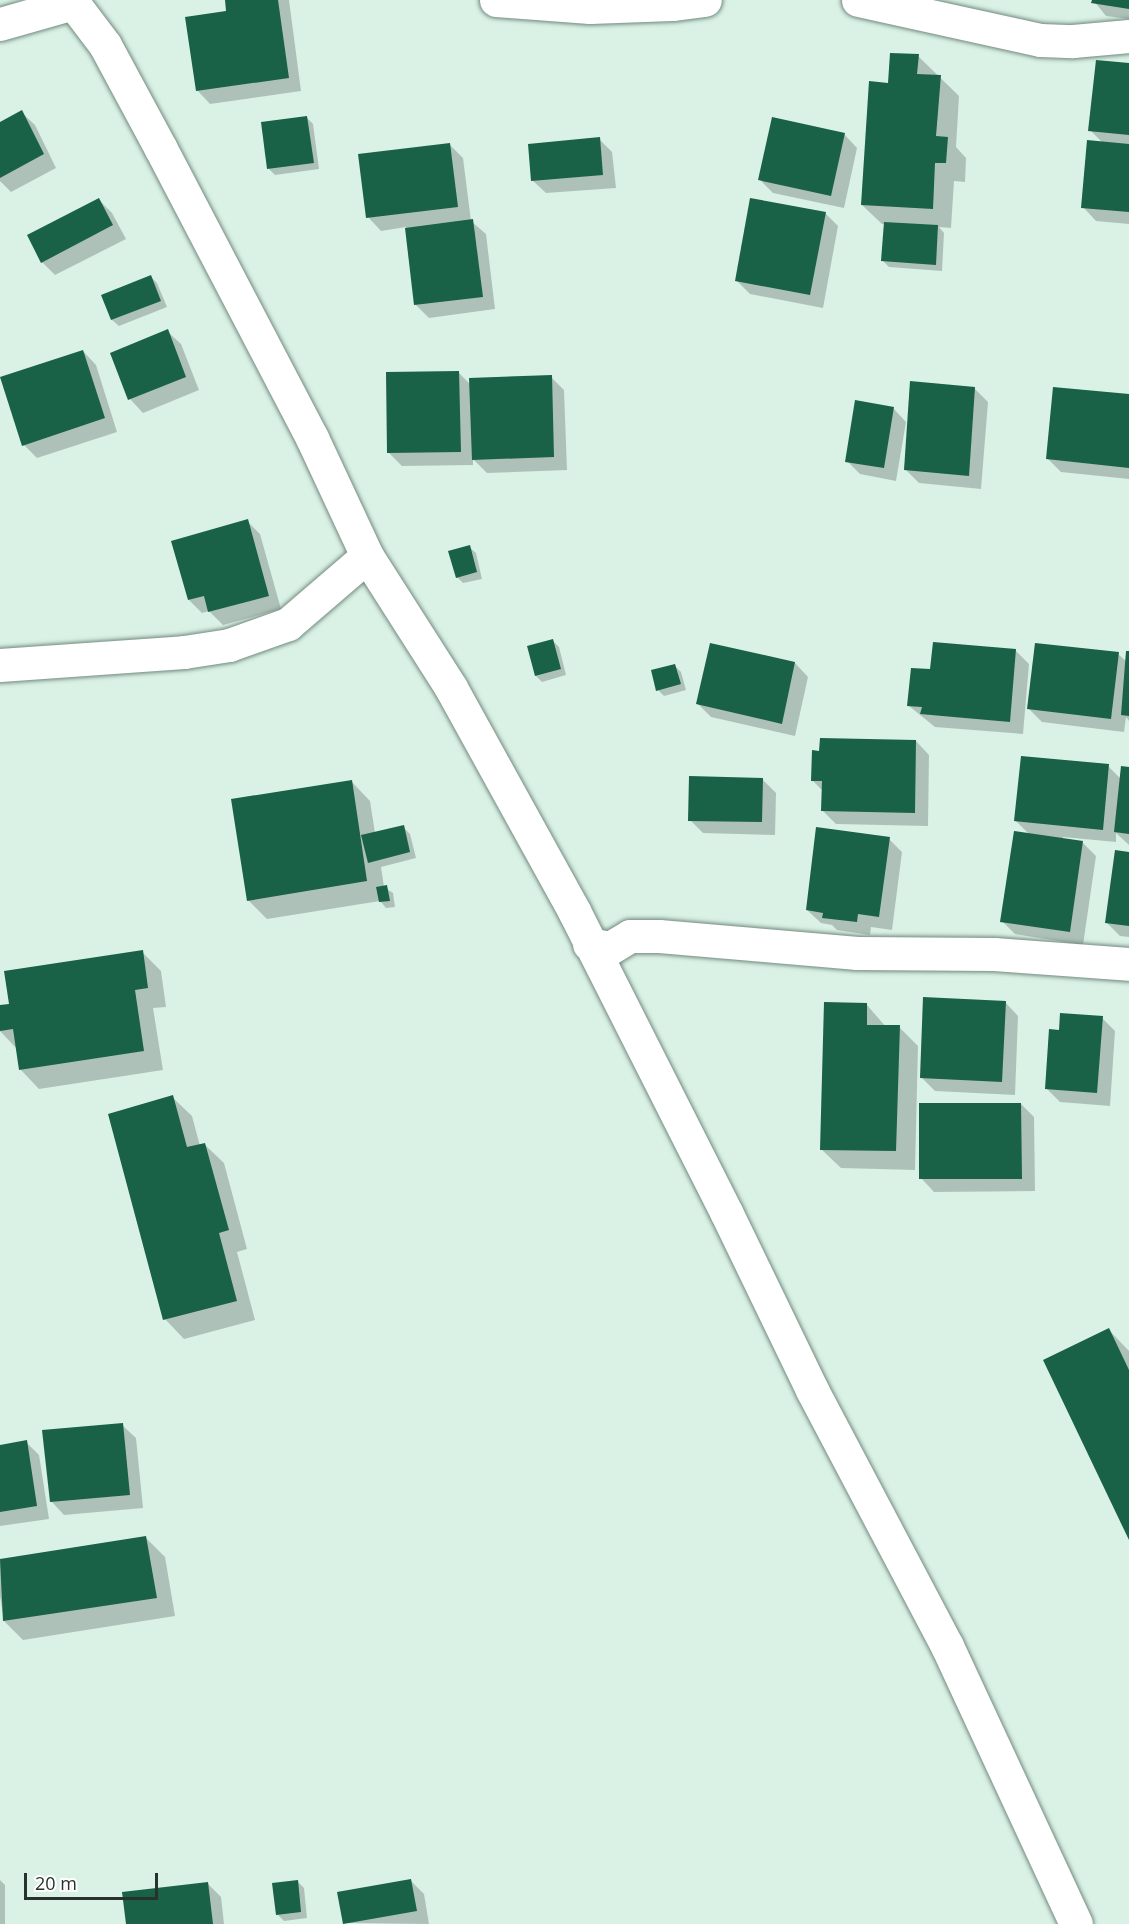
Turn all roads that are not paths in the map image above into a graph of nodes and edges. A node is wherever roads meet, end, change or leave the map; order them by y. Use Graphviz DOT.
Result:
graph roads {
  1 [pos="496,0"];
  2 [pos="705,0"];
  3 [pos="858,0"];
  4 [pos="72,2"];
  5 [pos="0,24"];
  6 [pos="1129,36"];
  7 [pos="367,556"];
  8 [pos="0,665"];
  9 [pos="590,944"];
  10 [pos="1129,964"];
  11 [pos="1076,1924"];
  1 -- 2 [label="street"];
  3 -- 6 [label="street"];
  4 -- 5 [label="street"];
  4 -- 7 [label="street"];
  7 -- 8 [label="street"];
  7 -- 9 [label="street"];
  9 -- 10 [label="street"];
  9 -- 11 [label="street"];
}
